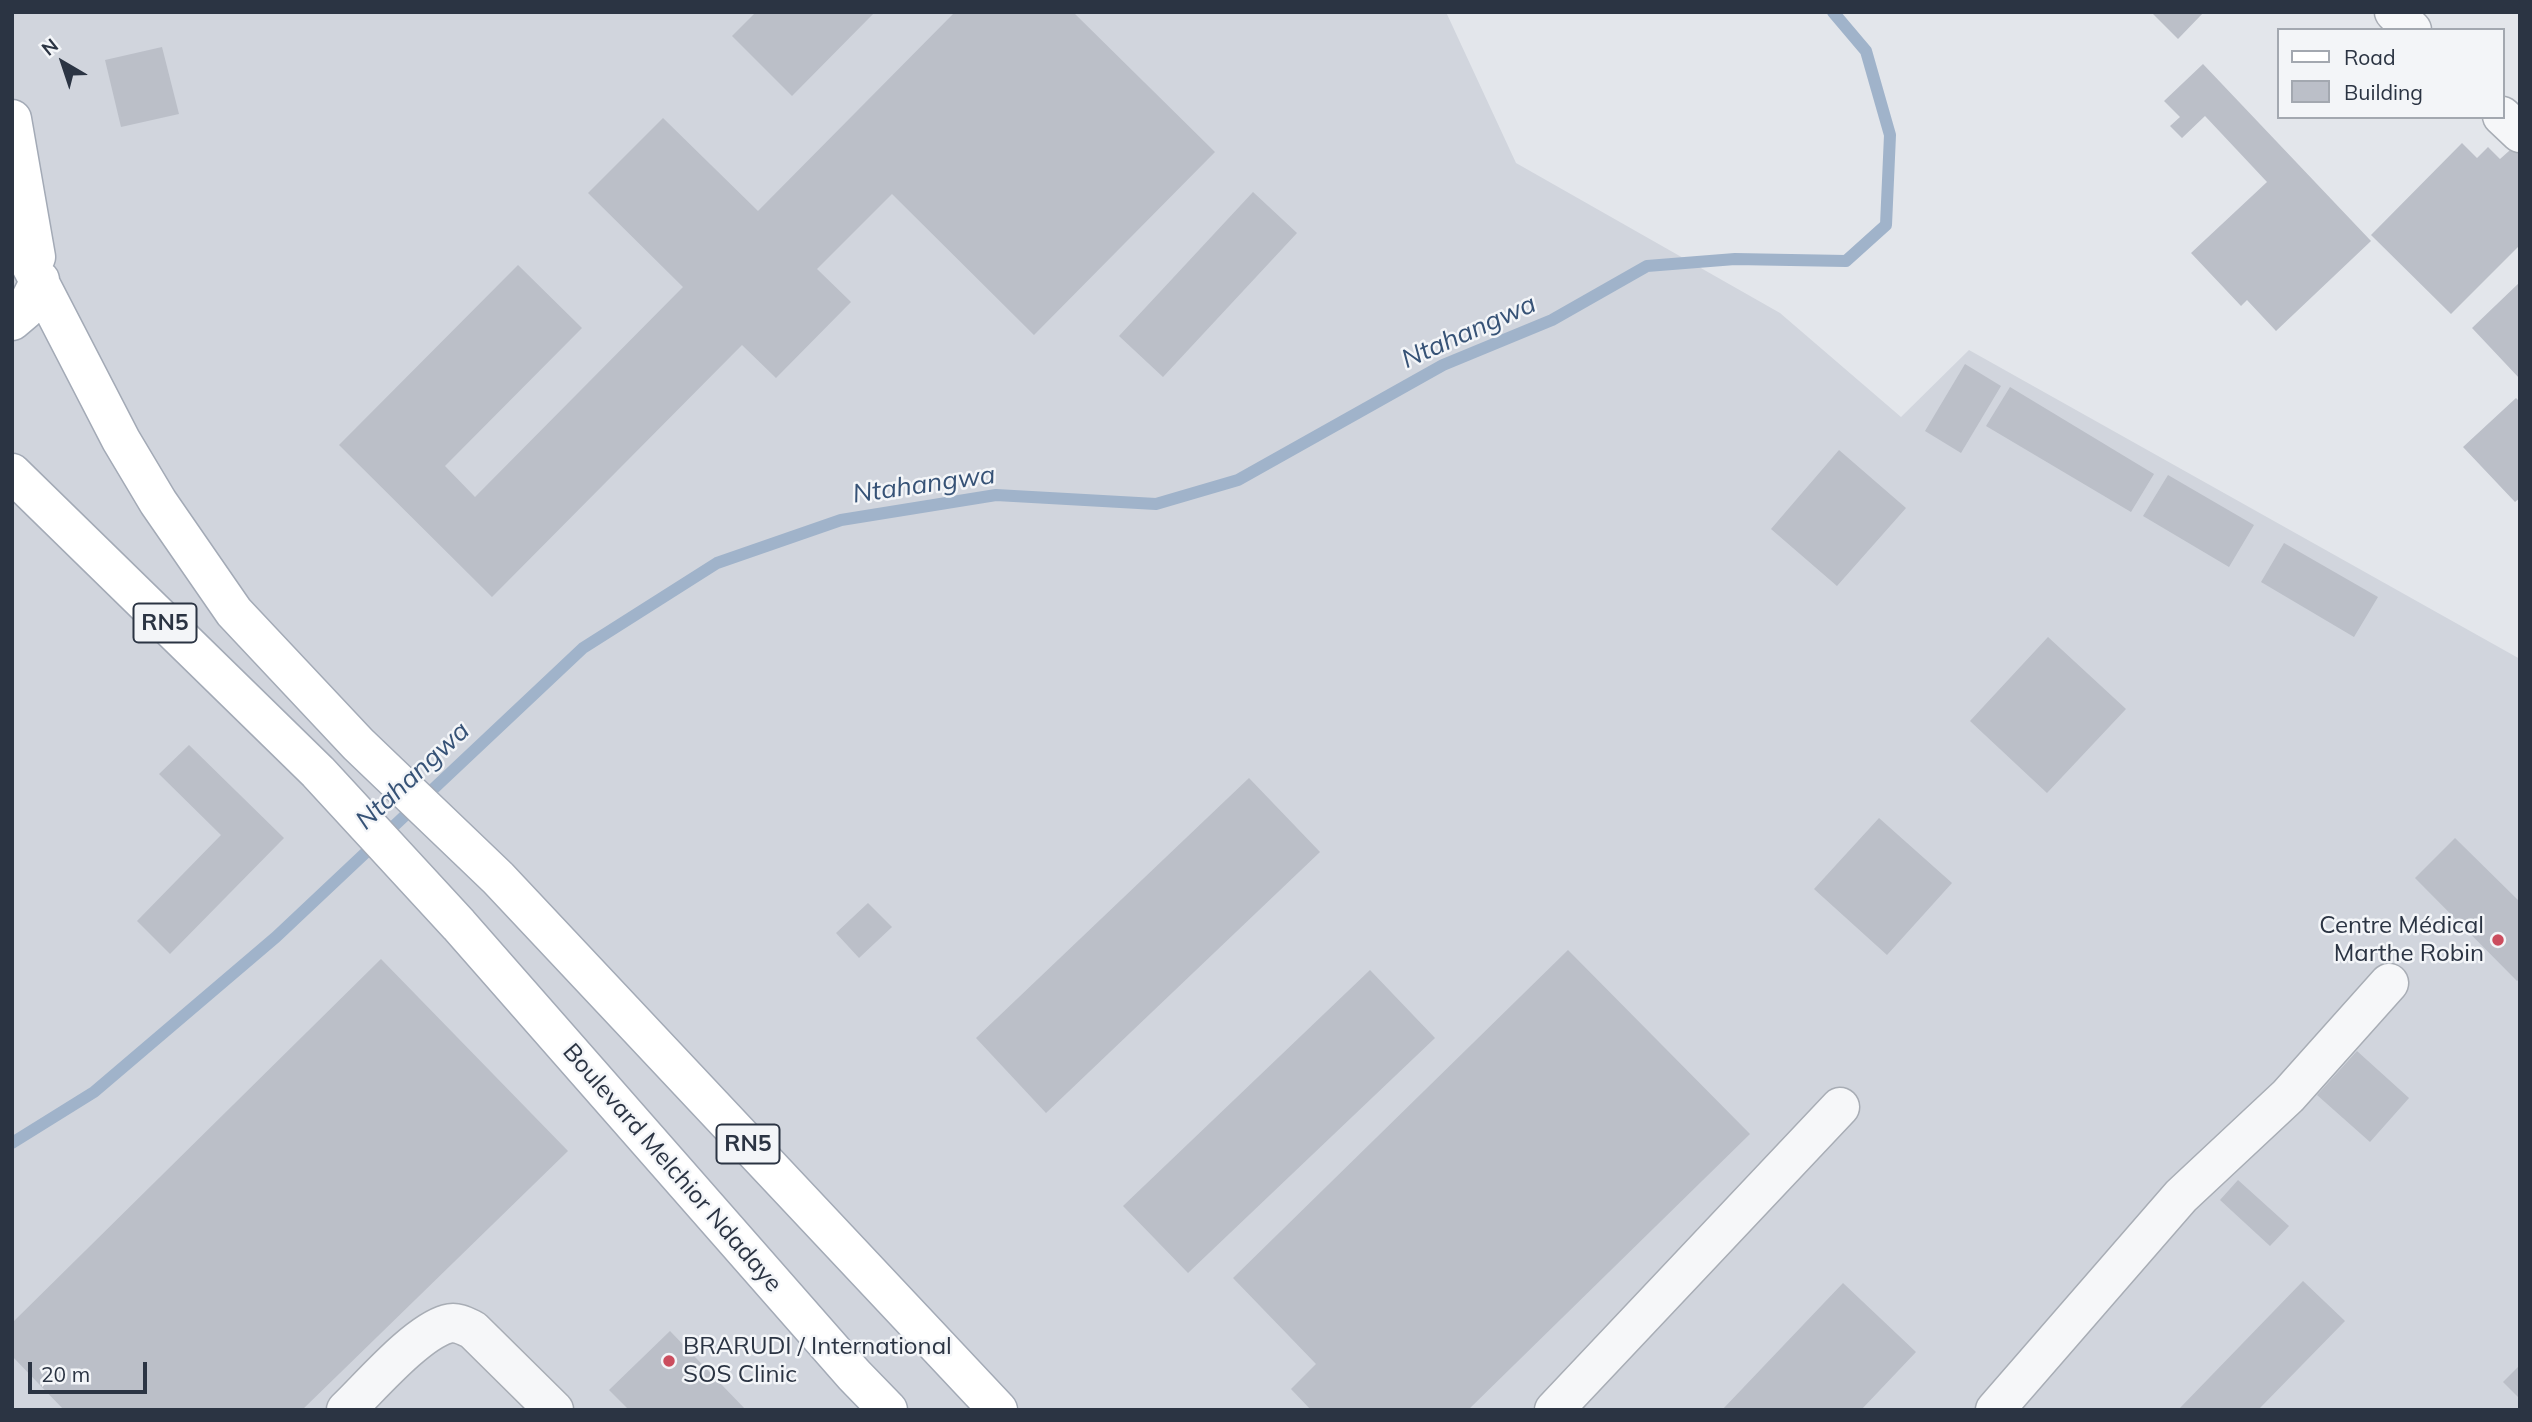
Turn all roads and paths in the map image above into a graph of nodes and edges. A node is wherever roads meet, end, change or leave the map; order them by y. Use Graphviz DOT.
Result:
graph roads {
  1 [pos="2394,12"];
  2 [pos="2410,28"];
  3 [pos="2504,118"];
  4 [pos="12,119"];
  5 [pos="2520,133"];
  6 [pos="12,229"];
  7 [pos="40,280"];
  8 [pos="12,321"];
  9 [pos="12,473"];
  10 [pos="2389,983"];
  11 [pos="1840,1107"];
  12 [pos="346,1410"];
  13 [pos="554,1410"];
  14 [pos="888,1410"];
  15 [pos="998,1410"];
  16 [pos="1554,1410"];
  17 [pos="1995,1410"];
  1 -- 2 [label="street"];
  3 -- 5 [label="street"];
  4 -- 7 [label="main road"];
  6 -- 7 [label="main road, RN5"];
  7 -- 8 [label="main road"];
  7 -- 15 [label="main road, RN5"];
  9 -- 14 [label="main road, Boulevard Melchior Ndadaye / RN5"];
  10 -- 17 [label="street"];
  11 -- 16 [label="street"];
  12 -- 13 [label="street"];
}
